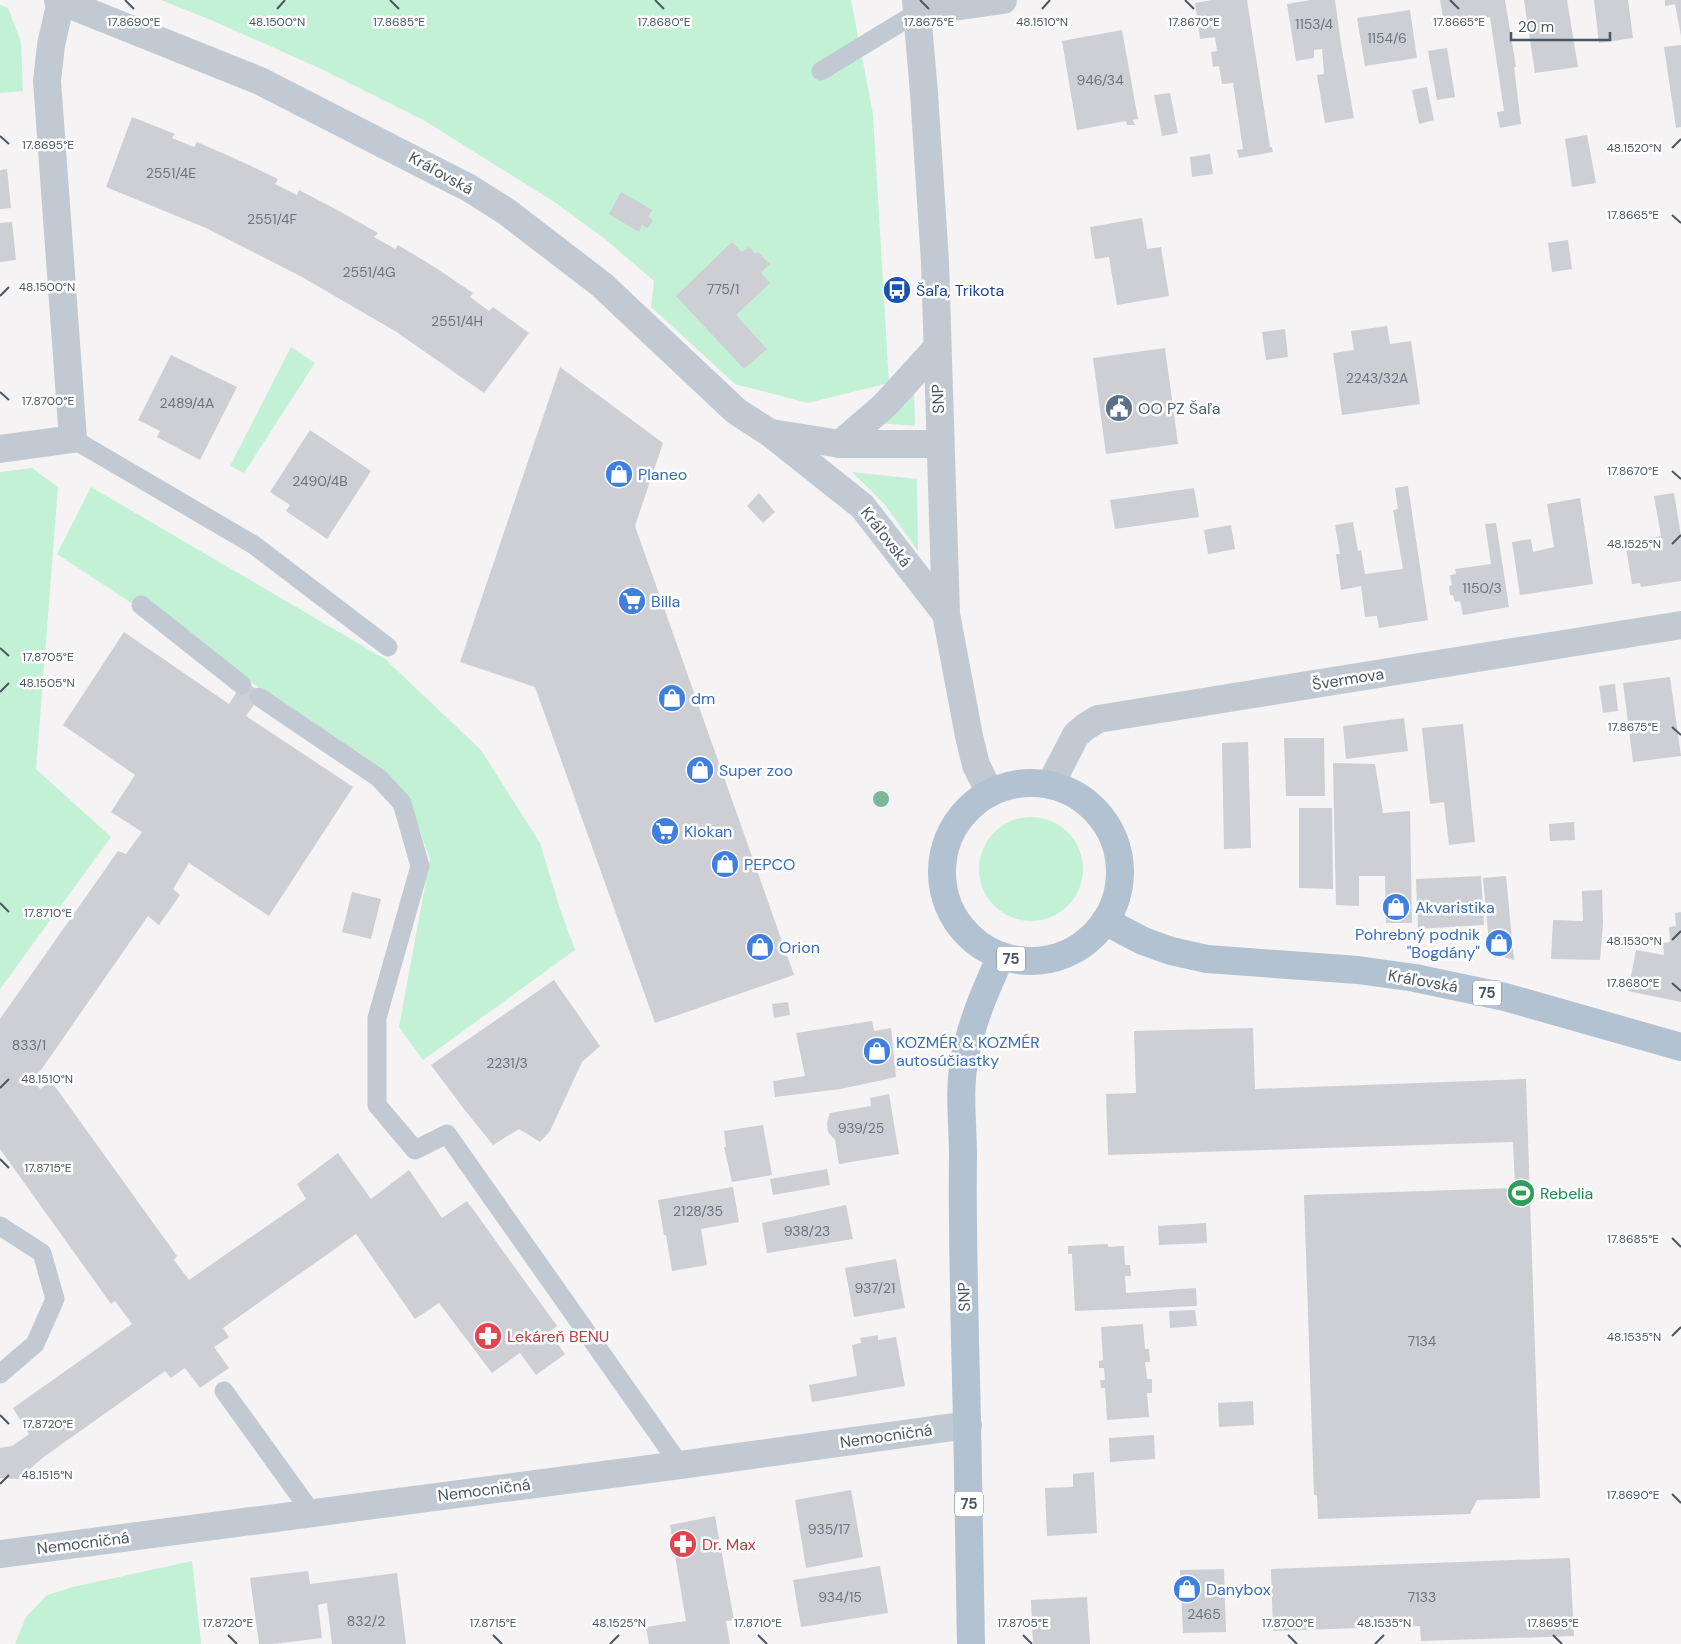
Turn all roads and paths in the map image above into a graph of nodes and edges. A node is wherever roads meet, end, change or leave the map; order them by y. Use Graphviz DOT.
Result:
graph roads {
  1 [pos="1003,0"];
  2 [pos="60,1"];
  3 [pos="917,6"];
  4 [pos="821,70"];
  5 [pos="937,348"];
  6 [pos="770,433"];
  7 [pos="73,439"];
  8 [pos="840,444"];
  9 [pos="939,444"];
  10 [pos="0,449"];
  11 [pos="141,605"];
  12 [pos="946,614"];
  13 [pos="1681,625"];
  14 [pos="388,647"];
  15 [pos="242,685"];
  16 [pos="259,697"];
  17 [pos="1050,785"];
  18 [pos="990,793"];
  19 [pos="1105,921"];
  20 [pos="1001,956"];
  21 [pos="1681,1047"];
  22 [pos="0,1226"];
  23 [pos="0,1374"];
  24 [pos="224,1391"];
  25 [pos="968,1425"];
  26 [pos="680,1465"];
  27 [pos="312,1513"];
  28 [pos="0,1554"];
  29 [pos="970,1644"];
  1 -- 3 [label="street"];
  2 -- 6 [label="street, Kráľovská"];
  2 -- 7 [label="street"];
  3 -- 4 [label="lane"];
  3 -- 5 [label="street, SNP"];
  5 -- 8 [label="street"];
  5 -- 9 [label="street, SNP"];
  6 -- 8 [label="street, Kráľovská"];
  6 -- 12 [label="street, Kráľovská"];
  7 -- 10 [label="street"];
  7 -- 14 [label="lane"];
  8 -- 9 [label="street, Kráľovská"];
  9 -- 12 [label="street, SNP"];
  11 -- 15 [label="lane"];
  12 -- 18 [label="street, SNP"];
  13 -- 17 [label="street, Švermova"];
  16 -- 26 [label="lane"];
  17 -- 18 [label="main road, 75"];
  17 -- 19 [label="main road, 75"];
  18 -- 20 [label="main road, 75"];
  19 -- 20 [label="main road, 75"];
  19 -- 21 [label="main road, Kráľovská / 75"];
  20 -- 25 [label="main road, SNP / 75"];
  22 -- 23 [label="lane"];
  24 -- 27 [label="lane"];
  25 -- 26 [label="street, Nemocničná"];
  25 -- 29 [label="main road, SNP / 75"];
  26 -- 27 [label="street, Nemocničná"];
  27 -- 28 [label="street, Nemocničná"];
}
